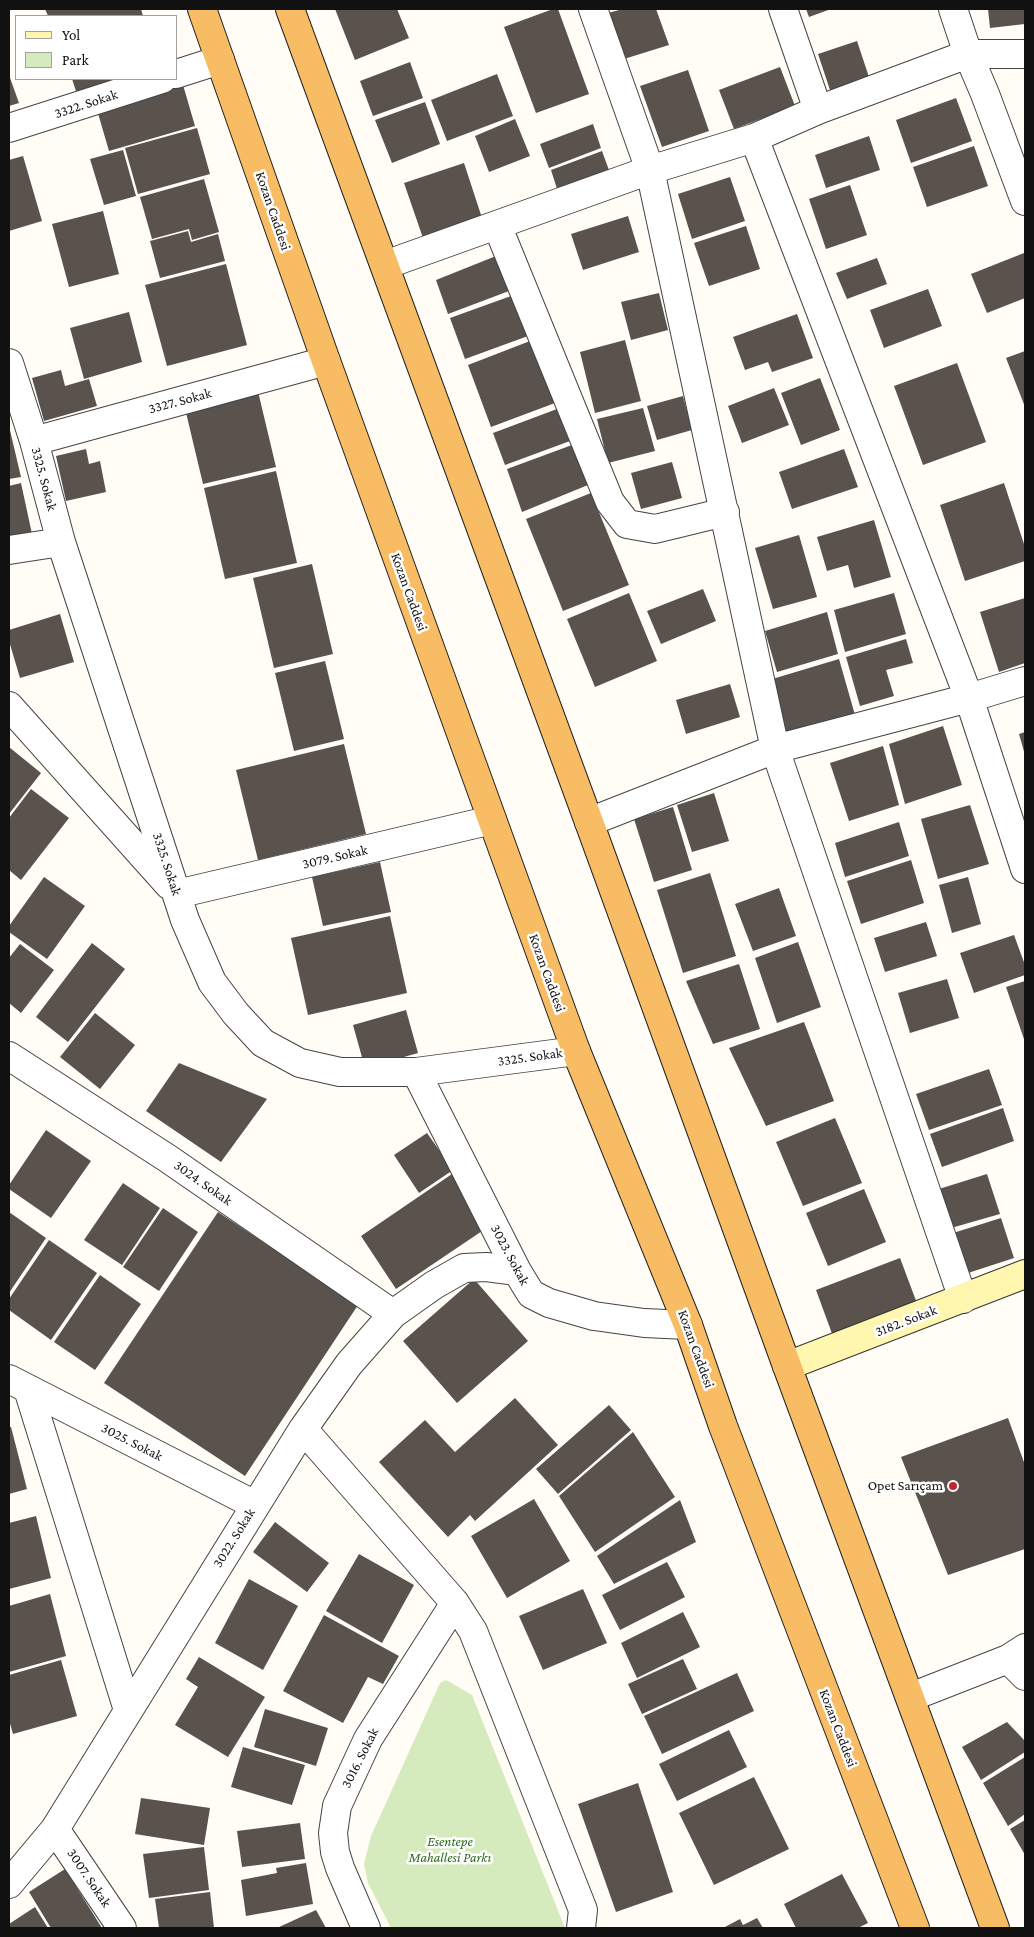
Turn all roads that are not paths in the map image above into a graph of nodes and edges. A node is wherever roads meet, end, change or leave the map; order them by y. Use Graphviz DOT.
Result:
graph roads {
  1 [pos="202,9"];
  2 [pos="290,9"];
  3 [pos="593,9"];
  4 [pos="784,9"];
  5 [pos="953,9"];
  6 [pos="968,54"];
  7 [pos="1025,54"];
  8 [pos="220,60"];
  9 [pos="178,73"];
  10 [pos="159,80"];
  11 [pos="818,110"];
  12 [pos="9,128"];
  13 [pos="754,138"];
  14 [pos="650,170"];
  15 [pos="1025,201"];
  16 [pos="497,225"];
  17 [pos="385,265"];
  18 [pos="326,361"];
  19 [pos="9,363"];
  20 [pos="34,441"];
  21 [pos="725,512"];
  22 [pos="60,542"];
  23 [pos="9,550"];
  24 [pos="1025,681"];
  25 [pos="969,698"];
  26 [pos="11,714"];
  27 [pos="775,749"];
  28 [pos="492,820"];
  29 [pos="589,822"];
  30 [pos="1025,869"];
  31 [pos="177,894"];
  32 [pos="576,1050"];
  33 [pos="9,1056"];
  34 [pos="416,1072"];
  35 [pos="517,1272"];
  36 [pos="1025,1274"];
  37 [pos="963,1299"];
  38 [pos="393,1314"];
  39 [pos="688,1325"];
  40 [pos="787,1366"];
  41 [pos="18,1384"];
  42 [pos="302,1429"];
  43 [pos="254,1506"];
  44 [pos="455,1603"];
  45 [pos="1020,1661"];
  46 [pos="910,1697"];
  47 [pos="128,1710"];
  48 [pos="55,1829"];
  49 [pos="9,1884"];
  50 [pos="909,1926"];
  51 [pos="122,1928"];
  52 [pos="366,1928"];
  53 [pos="581,1928"];
  54 [pos="995,1928"];
  1 -- 8 [label="highway, Kozan Caddesi"];
  2 -- 17 [label="highway"];
  3 -- 14 [label="street"];
  4 -- 11 [label="street"];
  5 -- 6 [label="street"];
  6 -- 7 [label="street"];
  6 -- 11 [label="street"];
  6 -- 15 [label="street"];
  8 -- 9 [label="street"];
  8 -- 18 [label="highway, Kozan Caddesi"];
  10 -- 12 [label="street, 3322. Sokak"];
  11 -- 13 [label="street"];
  13 -- 14 [label="street"];
  13 -- 25 [label="street"];
  14 -- 16 [label="street"];
  14 -- 21 [label="street"];
  16 -- 17 [label="street"];
  16 -- 21 [label="street"];
  17 -- 29 [label="highway"];
  18 -- 20 [label="street, 3327. Sokak"];
  18 -- 28 [label="highway, Kozan Caddesi"];
  19 -- 20 [label="street, 3325. Sokak"];
  20 -- 22 [label="street, 3325. Sokak"];
  21 -- 27 [label="street"];
  22 -- 23 [label="street"];
  22 -- 31 [label="street, 3325. Sokak"];
  24 -- 25 [label="street"];
  25 -- 27 [label="street"];
  25 -- 30 [label="street"];
  26 -- 31 [label="street"];
  27 -- 29 [label="street"];
  27 -- 37 [label="street"];
  28 -- 31 [label="street, 3079. Sokak"];
  28 -- 32 [label="highway, Kozan Caddesi"];
  29 -- 40 [label="highway"];
  31 -- 34 [label="street, 3325. Sokak"];
  32 -- 34 [label="street, 3325. Sokak"];
  32 -- 39 [label="highway, Kozan Caddesi"];
  33 -- 38 [label="street, 3024. Sokak"];
  34 -- 35 [label="street, 3023. Sokak"];
  35 -- 38 [label="street, 3022. Sokak"];
  35 -- 39 [label="street, 3023. Sokak"];
  36 -- 37 [label="main road, 3182. Sokak"];
  37 -- 40 [label="main road, 3182. Sokak"];
  38 -- 42 [label="street, 3022. Sokak"];
  39 -- 50 [label="highway, Kozan Caddesi"];
  40 -- 46 [label="highway"];
  41 -- 43 [label="street, 3025. Sokak"];
  41 -- 47 [label="street"];
  42 -- 43 [label="street, 3022. Sokak"];
  42 -- 44 [label="street"];
  43 -- 47 [label="street, 3022. Sokak"];
  44 -- 52 [label="street, 3016. Sokak"];
  44 -- 53 [label="street"];
  45 -- 46 [label="street"];
  46 -- 54 [label="highway"];
  47 -- 48 [label="street, 3022. Sokak"];
  48 -- 49 [label="street, 3022. Sokak"];
  48 -- 51 [label="street, 3007. Sokak"];
}
